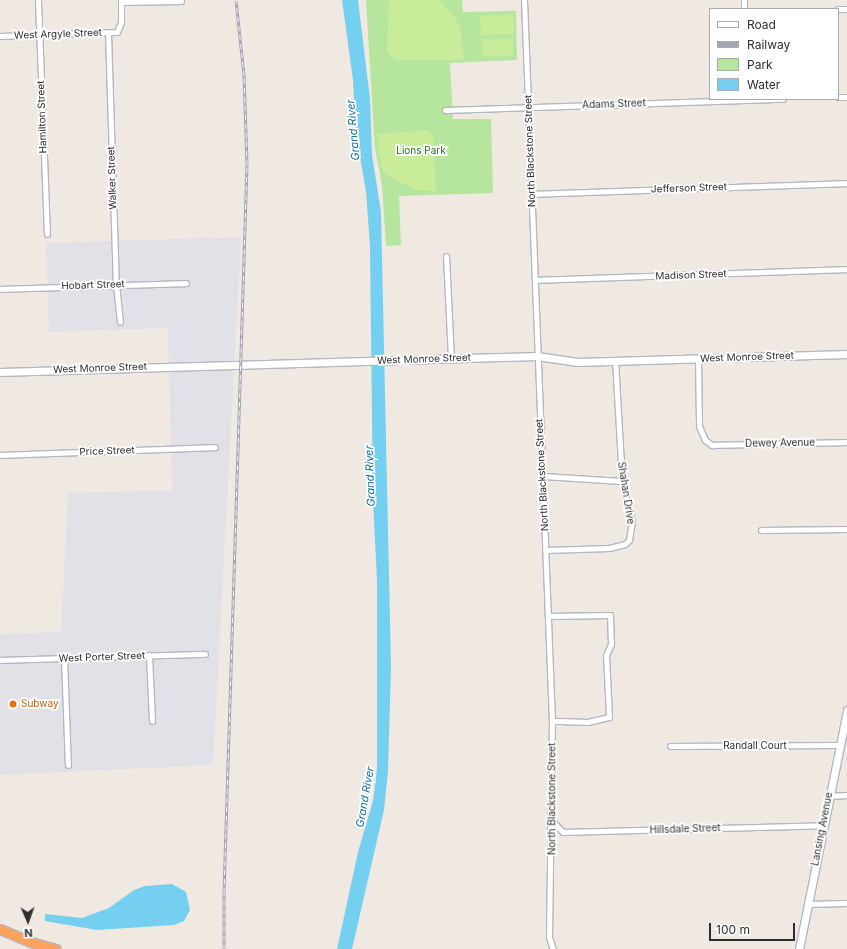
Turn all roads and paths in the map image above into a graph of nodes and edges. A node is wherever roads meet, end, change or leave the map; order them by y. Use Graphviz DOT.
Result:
graph roads {
  1 [pos="38,0"];
  2 [pos="182,0"];
  3 [pos="524,0"];
  4 [pos="121,1"];
  5 [pos="108,33"];
  6 [pos="39,35"];
  7 [pos="0,36"];
  8 [pos="747,100"];
  9 [pos="529,107"];
  10 [pos="446,110"];
  11 [pos="847,183"];
  12 [pos="531,194"];
  13 [pos="47,234"];
  14 [pos="446,256"];
  15 [pos="847,269"];
  16 [pos="535,280"];
  17 [pos="186,283"];
  18 [pos="116,284"];
  19 [pos="0,289"];
  20 [pos="120,322"];
  21 [pos="847,354"];
  22 [pos="537,356"];
  23 [pos="450,358"];
  24 [pos="698,359"];
  25 [pos="614,360"];
  26 [pos="0,372"];
  27 [pos="847,442"];
  28 [pos="215,447"];
  29 [pos="0,455"];
  30 [pos="542,476"];
  31 [pos="622,481"];
  32 [pos="847,529"];
  33 [pos="761,530"];
  34 [pos="546,550"];
  35 [pos="549,616"];
  36 [pos="205,654"];
  37 [pos="149,655"];
  38 [pos="64,658"];
  39 [pos="0,660"];
  40 [pos="847,710"];
  41 [pos="152,720"];
  42 [pos="552,721"];
  43 [pos="839,745"];
  44 [pos="670,746"];
  45 [pos="68,765"];
  46 [pos="829,796"];
  47 [pos="847,796"];
  48 [pos="552,821"];
  49 [pos="823,825"];
  50 [pos="847,903"];
  51 [pos="807,904"];
  52 [pos="0,929"];
  53 [pos="56,949"];
  54 [pos="553,949"];
  55 [pos="799,949"];
  1 -- 6 [label="street, Hamilton Street"];
  2 -- 4 [label="street"];
  3 -- 9 [label="street, North Blackstone Street"];
  4 -- 5 [label="street, West Argyle Street"];
  5 -- 6 [label="street, West Argyle Street"];
  5 -- 18 [label="street, Walker Street"];
  6 -- 7 [label="street, West Argyle Street"];
  6 -- 13 [label="street, Hamilton Street"];
  8 -- 9 [label="street, Adams Street"];
  9 -- 10 [label="street, Adams Street"];
  9 -- 12 [label="street, North Blackstone Street"];
  11 -- 12 [label="street, Jefferson Street"];
  12 -- 16 [label="street, North Blackstone Street"];
  14 -- 23 [label="street"];
  15 -- 16 [label="street, Madison Street"];
  16 -- 22 [label="street, North Blackstone Street"];
  17 -- 18 [label="street, Hobart Street"];
  18 -- 19 [label="street, Hobart Street"];
  18 -- 20 [label="street, Walker Street"];
  21 -- 24 [label="street, West Monroe Street"];
  22 -- 23 [label="street, West Monroe Street"];
  22 -- 25 [label="street, West Monroe Street"];
  22 -- 30 [label="street, North Blackstone Street"];
  23 -- 26 [label="street, West Monroe Street"];
  24 -- 25 [label="street, West Monroe Street"];
  24 -- 27 [label="street, Dewey Avenue"];
  25 -- 31 [label="street, Shahan Drive"];
  28 -- 29 [label="street, Price Street"];
  30 -- 31 [label="street"];
  30 -- 34 [label="street, North Blackstone Street"];
  31 -- 34 [label="street, Shahan Drive"];
  32 -- 33 [label="street"];
  34 -- 35 [label="street, North Blackstone Street"];
  35 -- 42 [label="street, North Blackstone Street"];
  35 -- 42 [label="street"];
  36 -- 37 [label="street, West Porter Street"];
  37 -- 38 [label="street, West Porter Street"];
  37 -- 41 [label="street"];
  38 -- 39 [label="street, West Porter Street"];
  38 -- 45 [label="street"];
  40 -- 43 [label="street, Lansing Avenue"];
  42 -- 48 [label="street, North Blackstone Street"];
  43 -- 44 [label="street, Randall Court"];
  43 -- 46 [label="street, Lansing Avenue"];
  46 -- 47 [label="street"];
  46 -- 49 [label="street, Lansing Avenue"];
  48 -- 49 [label="street, Hillsdale Street"];
  48 -- 54 [label="street, North Blackstone Street"];
  49 -- 51 [label="street, Lansing Avenue"];
  50 -- 51 [label="street"];
  51 -- 55 [label="street, Lansing Avenue"];
  52 -- 53 [label="highway"];
}
